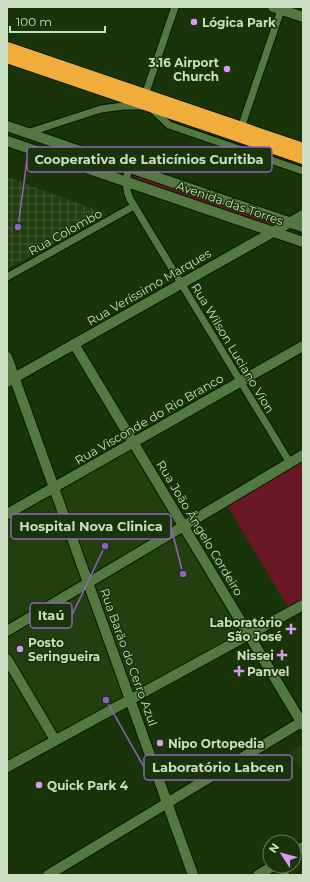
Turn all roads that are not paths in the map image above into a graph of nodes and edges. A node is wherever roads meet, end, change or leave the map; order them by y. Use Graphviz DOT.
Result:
graph roads {
  1 [pos="175,7"];
  2 [pos="279,8"];
  3 [pos="303,17"];
  4 [pos="7,48"];
  5 [pos="7,57"];
  6 [pos="147,100"];
  7 [pos="7,126"];
  8 [pos="241,128"];
  9 [pos="27,133"];
  10 [pos="7,141"];
  11 [pos="303,149"];
  12 [pos="303,158"];
  13 [pos="129,167"];
  14 [pos="303,171"];
  15 [pos="126,181"];
  16 [pos="134,206"];
  17 [pos="303,215"];
  18 [pos="290,222"];
  19 [pos="303,226"];
  20 [pos="273,232"];
  21 [pos="303,242"];
  22 [pos="7,277"];
  23 [pos="182,284"];
  24 [pos="74,344"];
  25 [pos="303,346"];
  26 [pos="7,357"];
  27 [pos="11,380"];
  28 [pos="241,381"];
  29 [pos="133,442"];
  30 [pos="303,455"];
  31 [pos="290,463"];
  32 [pos="54,487"];
  33 [pos="7,514"];
  34 [pos="184,526"];
  35 [pos="89,583"];
  36 [pos="303,605"];
  37 [pos="7,632"];
  38 [pos="249,635"];
  39 [pos="7,659"];
  40 [pos="130,700"];
  41 [pos="302,723"];
  42 [pos="55,740"];
  43 [pos="7,766"];
  44 [pos="168,803"];
  45 [pos="48,875"];
  46 [pos="193,875"];
  1 -- 6 [label="street"];
  2 -- 3 [label="main road"];
  2 -- 8 [label="street"];
  4 -- 6 [label="highway"];
  5 -- 6 [label="highway"];
  6 -- 8 [label="highway"];
  6 -- 9 [label="street"];
  6 -- 12 [label="highway"];
  6 -- 14 [label="street"];
  7 -- 9 [label="main road, Avenida das Torres"];
  8 -- 11 [label="highway"];
  9 -- 13 [label="main road, Avenida das Torres"];
  10 -- 15 [label="main road, Avenida das Torres"];
  13 -- 15 [label="street"];
  13 -- 18 [label="main road, Avenida das Torres"];
  15 -- 16 [label="street, Rua Wilson Luciano Vion"];
  15 -- 20 [label="main road, Avenida das Torres"];
  16 -- 22 [label="street, Rua Colombo"];
  16 -- 23 [label="street, Rua Wilson Luciano Vion"];
  17 -- 18 [label="main road, Rua Veríssimo Marques"];
  18 -- 19 [label="main road, Avenida das Torres"];
  18 -- 20 [label="main road, Rua Veríssimo Marques"];
  20 -- 21 [label="main road, Avenida das Torres"];
  20 -- 23 [label="main road, Rua Veríssimo Marques"];
  23 -- 24 [label="main road, Rua Veríssimo Marques"];
  23 -- 28 [label="street, Rua Wilson Luciano Vion"];
  24 -- 27 [label="main road, Rua Veríssimo Marques"];
  24 -- 29 [label="main road, Rua João Ângelo Cordeiro"];
  25 -- 28 [label="main road, Rua Visconde do Rio Branco"];
  26 -- 27 [label="main road, Rua Barão do Cerro Azul"];
  27 -- 32 [label="main road, Rua Barão do Cerro Azul"];
  28 -- 29 [label="main road, Rua Visconde do Rio Branco"];
  28 -- 31 [label="street, Rua Wilson Luciano Vion"];
  29 -- 32 [label="main road, Rua Visconde do Rio Branco"];
  29 -- 34 [label="main road, Rua João Ângelo Cordeiro"];
  30 -- 31 [label="main road"];
  31 -- 34 [label="main road"];
  32 -- 33 [label="main road, Rua Visconde do Rio Branco"];
  32 -- 35 [label="main road, Rua Barão do Cerro Azul"];
  34 -- 35 [label="main road"];
  34 -- 38 [label="main road, Rua João Ângelo Cordeiro"];
  35 -- 37 [label="main road"];
  35 -- 40 [label="main road, Rua Barão do Cerro Azul"];
  36 -- 38 [label="main road"];
  38 -- 40 [label="main road"];
  38 -- 41 [label="main road, Rua João Ângelo Cordeiro"];
  39 -- 42 [label="main road"];
  40 -- 42 [label="main road"];
  40 -- 44 [label="main road, Rua Barão do Cerro Azul"];
  41 -- 44 [label="main road"];
  42 -- 43 [label="main road"];
  44 -- 45 [label="main road"];
  44 -- 46 [label="main road, Rua Barão do Cerro Azul"];
}
